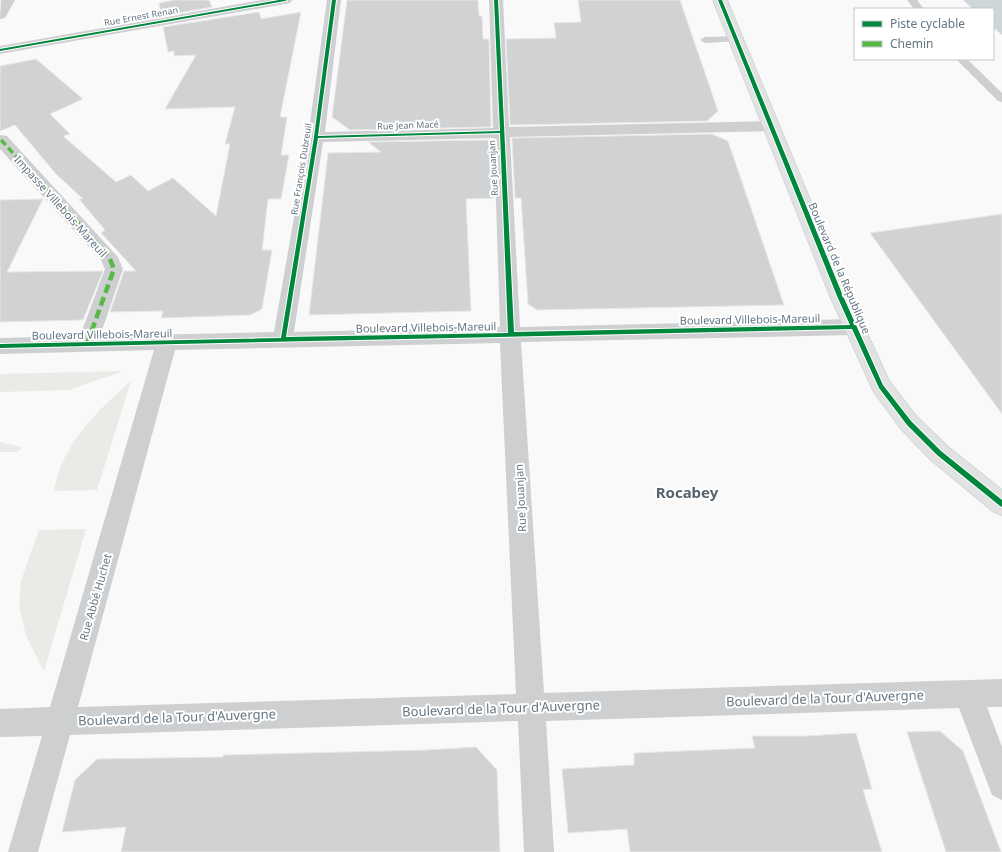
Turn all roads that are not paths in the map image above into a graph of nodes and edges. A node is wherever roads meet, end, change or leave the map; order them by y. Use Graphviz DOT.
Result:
graph roads {
  1 [pos="8,0"];
  2 [pos="285,0"];
  3 [pos="334,0"];
  4 [pos="496,0"];
  5 [pos="720,0"];
  6 [pos="912,0"];
  7 [pos="918,8"];
  8 [pos="0,15"];
  9 [pos="736,39"];
  10 [pos="705,40"];
  11 [pos="0,50"];
  12 [pos="962,60"];
  13 [pos="1002,100"];
  14 [pos="770,126"];
  15 [pos="501,132"];
  16 [pos="316,137"];
  17 [pos="1,140"];
  18 [pos="853,327"];
  19 [pos="511,334"];
  20 [pos="283,340"];
  21 [pos="167,342"];
  22 [pos="87,344"];
  23 [pos="0,346"];
  24 [pos="1002,504"];
  25 [pos="1002,693"];
  26 [pos="968,694"];
  27 [pos="532,707"];
  28 [pos="60,721"];
  29 [pos="0,722"];
  30 [pos="1002,785"];
  31 [pos="23,852"];
  32 [pos="539,852"];
  1 -- 8 [label="street"];
  2 -- 11 [label="street, Rue Ernest Renan"];
  3 -- 16 [label="street, Rue François Dubreuil"];
  4 -- 15 [label="street, Rue Jouanjan"];
  5 -- 9 [label="main road, Boulevard de la République"];
  6 -- 7 [label="lane"];
  9 -- 10 [label="lane"];
  9 -- 14 [label="main road, Boulevard de la République"];
  12 -- 13 [label="lane"];
  14 -- 15 [label="street, Rue Jean Macé"];
  14 -- 18 [label="main road, Boulevard de la République"];
  15 -- 16 [label="street, Rue Jean Macé"];
  15 -- 19 [label="street, Rue Jouanjan"];
  16 -- 20 [label="street, Rue François Dubreuil"];
  17 -- 22 [label="street, Impasse Villebois-Mareuil"];
  18 -- 19 [label="street, Boulevard Villebois-Mareuil"];
  18 -- 24 [label="main road, Boulevard de la République"];
  19 -- 20 [label="street, Boulevard Villebois-Mareuil"];
  19 -- 27 [label="street, Rue Jouanjan"];
  20 -- 21 [label="street, Boulevard Villebois-Mareuil"];
  21 -- 22 [label="street, Boulevard Villebois-Mareuil"];
  21 -- 28 [label="street, Rue Abbé Huchet"];
  22 -- 23 [label="street, Boulevard Villebois-Mareuil"];
  25 -- 26 [label="street, Boulevard de la Tour d'Auvergne"];
  26 -- 27 [label="street, Boulevard de la Tour d'Auvergne"];
  26 -- 30 [label="street"];
  27 -- 28 [label="street, Boulevard de la Tour d'Auvergne"];
  27 -- 32 [label="street, Rue Jouanjan"];
  28 -- 29 [label="street, Boulevard de la Tour d'Auvergne"];
  28 -- 31 [label="street, Rue Abbé Huchet"];
}
